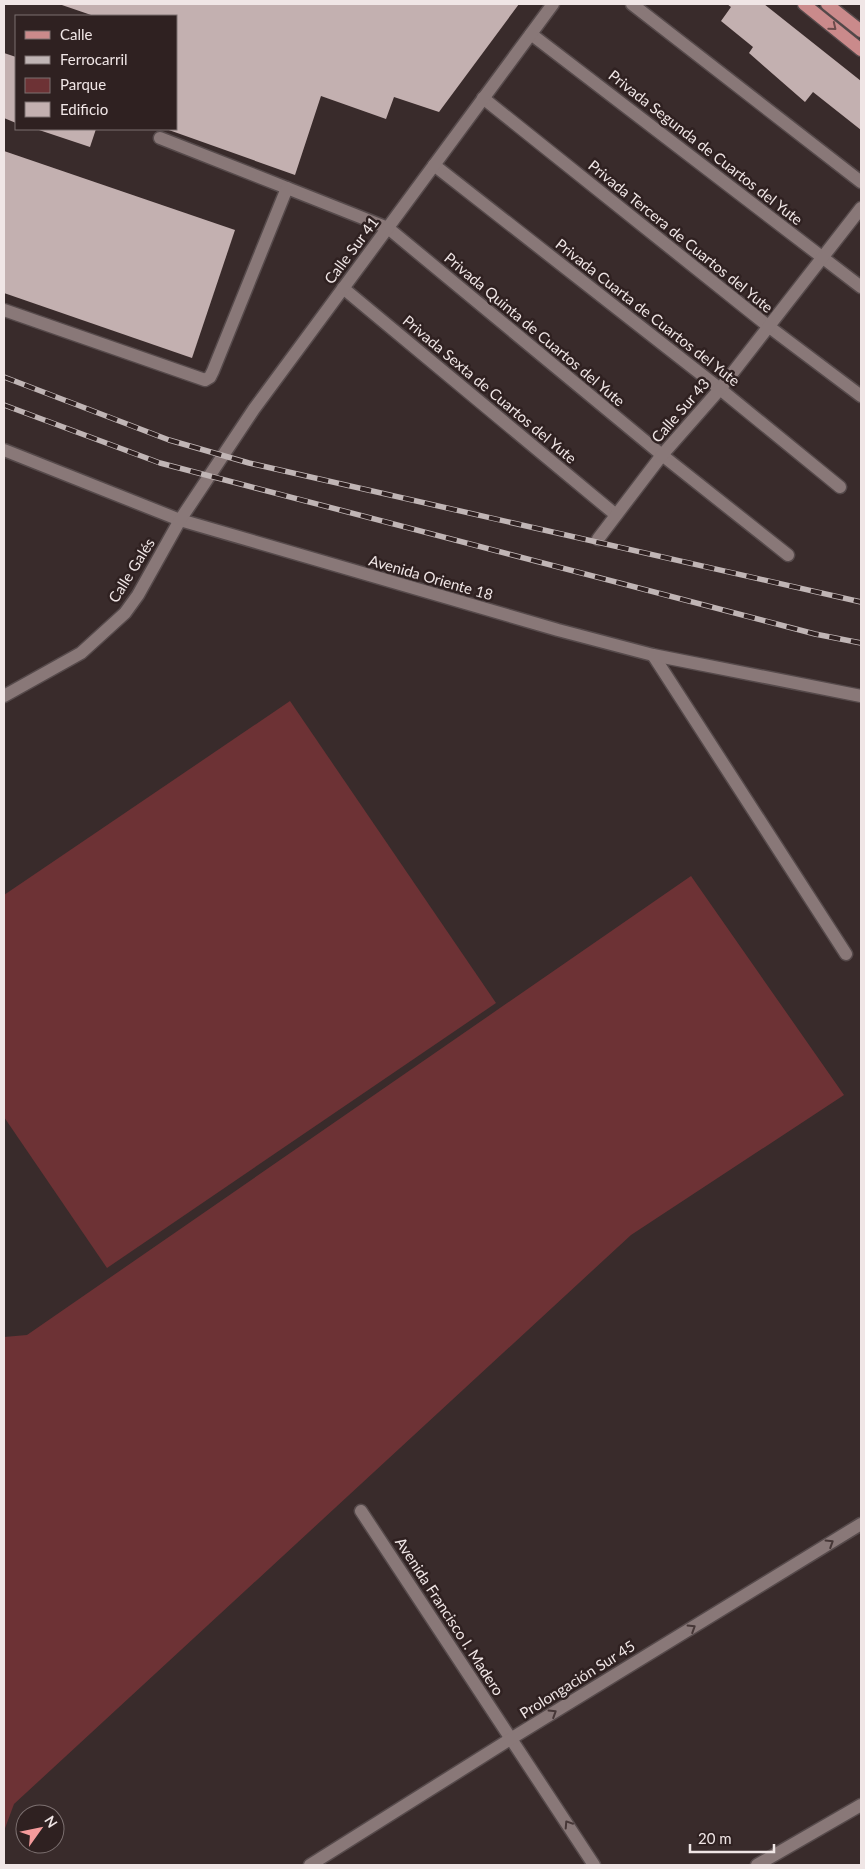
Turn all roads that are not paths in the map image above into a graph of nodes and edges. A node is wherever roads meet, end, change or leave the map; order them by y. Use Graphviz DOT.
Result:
graph roads {
  1 [pos="553,4"];
  2 [pos="632,4"];
  3 [pos="804,4"];
  4 [pos="827,4"];
  5 [pos="861,31"];
  6 [pos="531,34"];
  7 [pos="861,50"];
  8 [pos="483,98"];
  9 [pos="160,138"];
  10 [pos="434,165"];
  11 [pos="861,182"];
  12 [pos="287,188"];
  13 [pos="861,208"];
  14 [pos="388,228"];
  15 [pos="822,257"];
  16 [pos="861,287"];
  17 [pos="343,288"];
  18 [pos="4,310"];
  19 [pos="768,326"];
  20 [pos="720,389"];
  21 [pos="861,396"];
  22 [pos="4,450"];
  23 [pos="662,456"];
  24 [pos="840,486"];
  25 [pos="616,515"];
  26 [pos="180,520"];
  27 [pos="598,539"];
  28 [pos="788,555"];
  29 [pos="653,655"];
  30 [pos="4,696"];
  31 [pos="861,696"];
  32 [pos="846,954"];
  33 [pos="361,1511"];
  34 [pos="861,1524"];
  35 [pos="512,1738"];
  36 [pos="861,1805"];
  37 [pos="310,1865"];
  38 [pos="594,1865"];
  39 [pos="757,1865"];
  1 -- 6 [label="street, Calle Sur 41"];
  2 -- 11 [label="street"];
  3 -- 7 [label="main road, one-way"];
  4 -- 5 [label="main road"];
  6 -- 8 [label="street, Calle Sur 41"];
  6 -- 15 [label="street, Privada Segunda de Cuartos del Yute"];
  8 -- 10 [label="street, Calle Sur 41"];
  8 -- 19 [label="street, Privada Tercera de Cuartos del Yute"];
  9 -- 12 [label="street, Privada Quinta de Cuartos del Yute"];
  10 -- 14 [label="street, Calle Sur 41"];
  10 -- 20 [label="street, Privada Cuarta de Cuartos del Yute"];
  12 -- 14 [label="street, Privada Quinta de Cuartos del Yute"];
  12 -- 18 [label="street"];
  13 -- 15 [label="street, Calle Sur 43"];
  14 -- 17 [label="street, Calle Sur 41"];
  14 -- 23 [label="street, Privada Quinta de Cuartos del Yute"];
  15 -- 16 [label="street, Privada Segunda de Cuartos del Yute"];
  15 -- 19 [label="street, Calle Sur 43"];
  17 -- 25 [label="street, Privada Sexta de Cuartos del Yute"];
  17 -- 26 [label="street, Calle Sur 41"];
  19 -- 20 [label="street, Calle Sur 43"];
  19 -- 21 [label="street, Privada Tercera de Cuartos del Yute"];
  20 -- 23 [label="street, Calle Sur 43"];
  20 -- 24 [label="street, Privada Cuarta de Cuartos del Yute"];
  22 -- 26 [label="street, Avenida Oriente 18"];
  23 -- 25 [label="street, Calle Sur 43"];
  23 -- 28 [label="street, Privada Quinta de Cuartos del Yute"];
  25 -- 27 [label="street, Calle Sur 43"];
  26 -- 29 [label="street, Avenida Oriente 18"];
  26 -- 30 [label="street, Calle Galés"];
  29 -- 31 [label="street, Avenida Oriente 18"];
  29 -- 32 [label="street"];
  33 -- 35 [label="street, Avenida Francisco I. Madero"];
  35 -- 34 [label="street, Prolongación Sur 45, one-way"];
  35 -- 37 [label="street, Prolongación Sur 45"];
  38 -- 35 [label="street, Avenida Francisco I. Madero, one-way"];
  36 -- 39 [label="street"];
}
